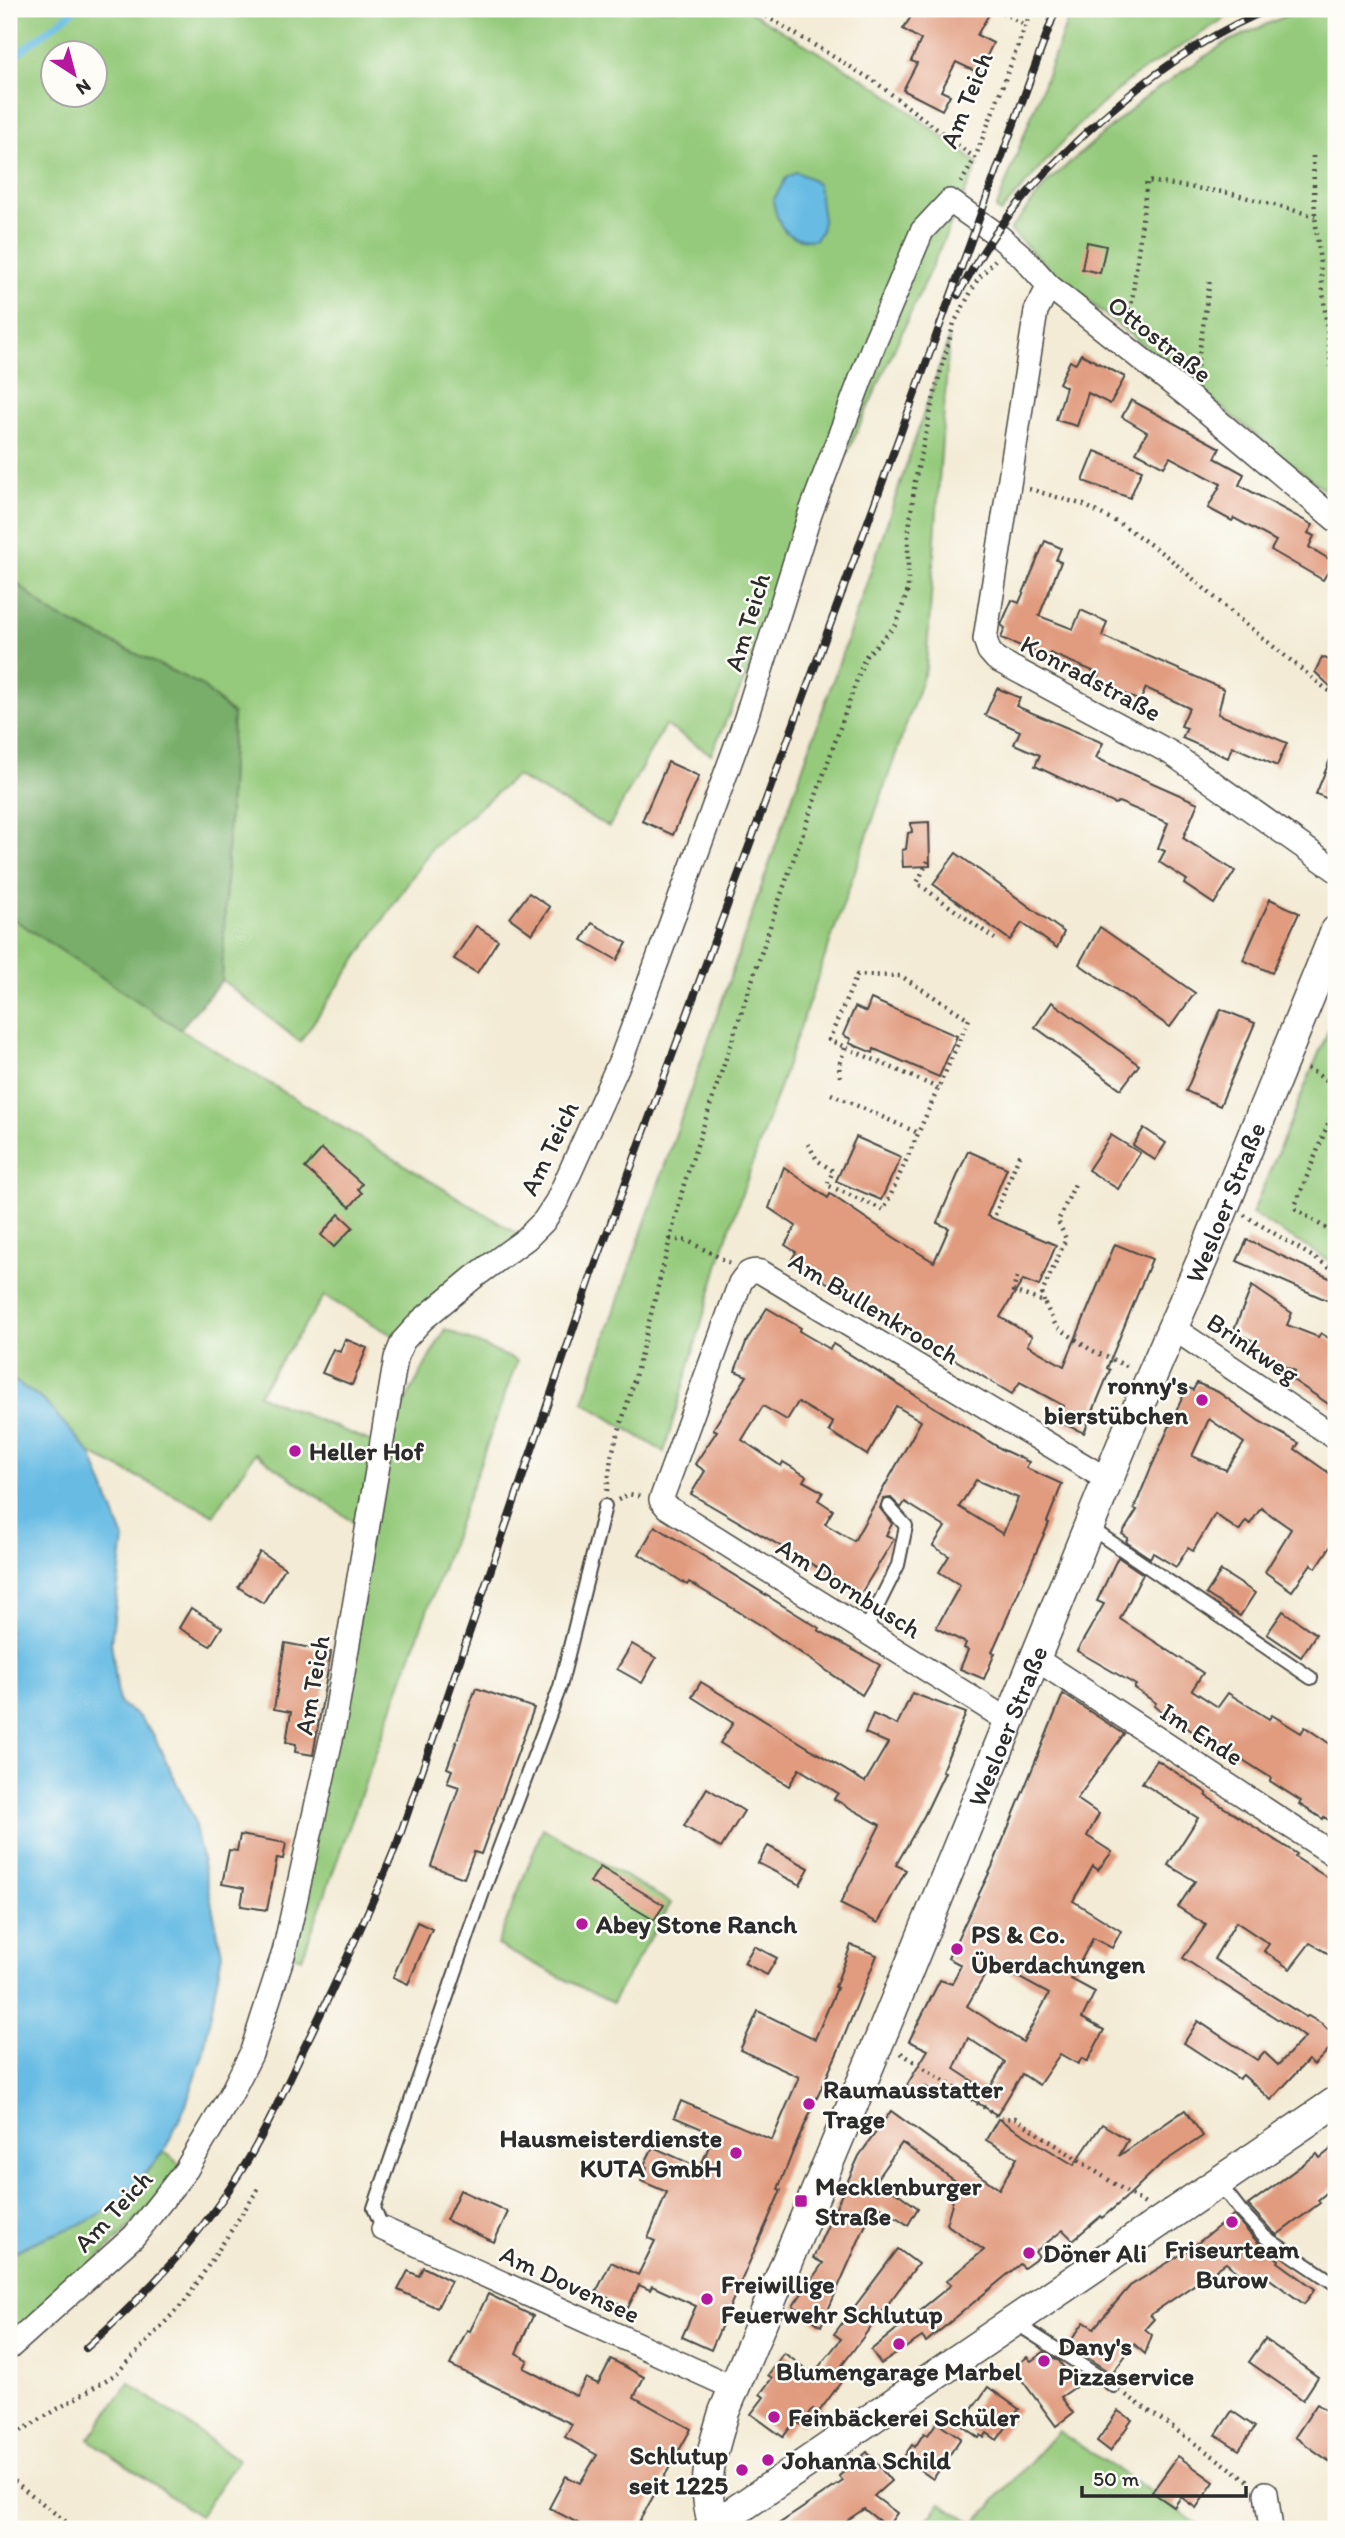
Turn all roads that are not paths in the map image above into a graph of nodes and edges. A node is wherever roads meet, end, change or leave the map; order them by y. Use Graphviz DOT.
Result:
graph roads {
  1 [pos="950,201"];
  2 [pos="1049,286"];
  3 [pos="1336,520"];
  4 [pos="1336,870"];
  5 [pos="1336,931"];
  6 [pos="1173,1328"];
  7 [pos="1336,1438"];
  8 [pos="1108,1480"];
  9 [pos="661,1500"];
  10 [pos="605,1506"];
  11 [pos="888,1506"];
  12 [pos="1089,1527"];
  13 [pos="864,1631"];
  14 [pos="1036,1659"];
  15 [pos="1311,1678"];
  16 [pos="1009,1721"];
  17 [pos="1336,1856"];
  18 [pos="1336,2102"];
  19 [pos="1219,2182"];
  20 [pos="383,2229"];
  21 [pos="1334,2283"];
  22 [pos="1013,2322"];
  23 [pos="9,2348"];
  24 [pos="1114,2386"];
  25 [pos="734,2388"];
  26 [pos="1265,2493"];
  27 [pos="712,2528"];
  28 [pos="1271,2529"];
  1 -- 2 [label="street, Ottostraße"];
  1 -- 23 [label="street, Am Teich"];
  2 -- 3 [label="street, Ottostraße"];
  2 -- 4 [label="street, Konradstraße"];
  5 -- 6 [label="street, Wesloer Straße"];
  6 -- 7 [label="street, Brinkweg"];
  6 -- 8 [label="street, Wesloer Straße"];
  8 -- 9 [label="street, Am Bullenkrooch"];
  8 -- 12 [label="street, Wesloer Straße"];
  9 -- 13 [label="street, Am Dornbusch"];
  10 -- 20 [label="lane"];
  11 -- 13 [label="lane"];
  12 -- 14 [label="street, Wesloer Straße"];
  12 -- 15 [label="lane"];
  13 -- 16 [label="street, Am Dornbusch"];
  14 -- 16 [label="street, Wesloer Straße"];
  14 -- 17 [label="street, Im Ende"];
  16 -- 25 [label="street, Wesloer Straße"];
  18 -- 19 [label="street"];
  19 -- 21 [label="lane"];
  19 -- 22 [label="street"];
  20 -- 25 [label="street, Am Dovensee"];
  22 -- 24 [label="lane"];
  22 -- 27 [label="street"];
  25 -- 27 [label="street, Wesloer Straße"];
  26 -- 28 [label="street"];
}
